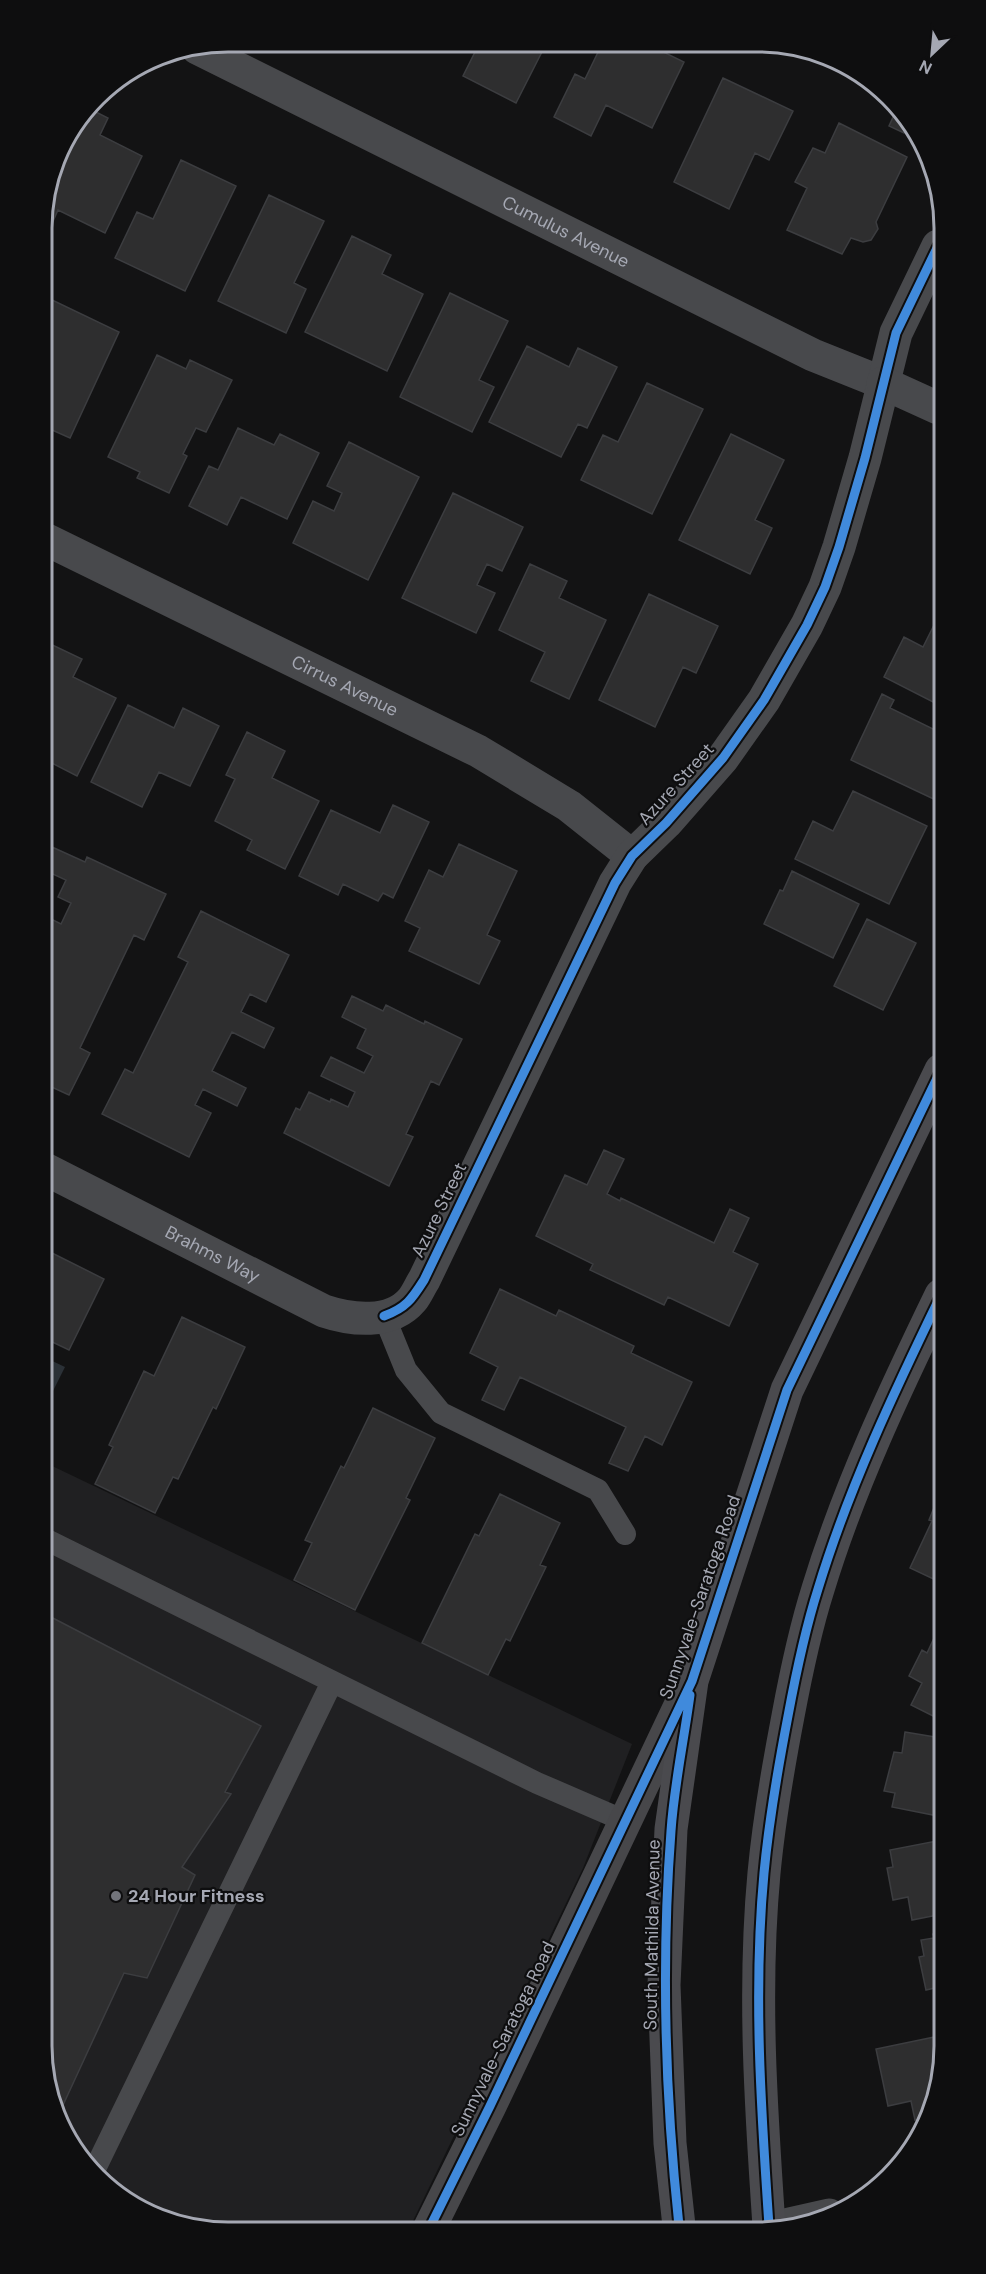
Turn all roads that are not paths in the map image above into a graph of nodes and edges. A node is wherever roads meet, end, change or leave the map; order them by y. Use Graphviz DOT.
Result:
graph roads {
  1 [pos="209,54"];
  2 [pos="934,254"];
  3 [pos="882,383"];
  4 [pos="934,406"];
  5 [pos="53,542"];
  6 [pos="632,856"];
  7 [pos="934,1083"];
  8 [pos="53,1174"];
  9 [pos="933,1311"];
  10 [pos="384,1316"];
  11 [pos="625,1534"];
  12 [pos="53,1543"];
  13 [pos="692,1681"];
  14 [pos="332,1682"];
  15 [pos="625,1821"];
  16 [pos="98,2163"];
  17 [pos="770,2221"];
  18 [pos="432,2222"];
  19 [pos="679,2222"];
  1 -- 3 [label="street, Cumulus Avenue"];
  2 -- 3 [label="street, Azure Street"];
  3 -- 4 [label="street, Cumulus Avenue"];
  3 -- 6 [label="street, Azure Street"];
  5 -- 6 [label="street, Cirrus Avenue"];
  6 -- 10 [label="street, Azure Street"];
  7 -- 13 [label="main road, Sunnyvale-Saratoga Road"];
  8 -- 10 [label="street, Brahms Way"];
  9 -- 17 [label="main road"];
  10 -- 11 [label="lane"];
  12 -- 14 [label="lane"];
  13 -- 15 [label="main road, Sunnyvale-Saratoga Road"];
  13 -- 19 [label="main road, South Mathilda Avenue"];
  14 -- 15 [label="lane"];
  14 -- 16 [label="lane"];
  15 -- 18 [label="main road, Sunnyvale-Saratoga Road"];
}
